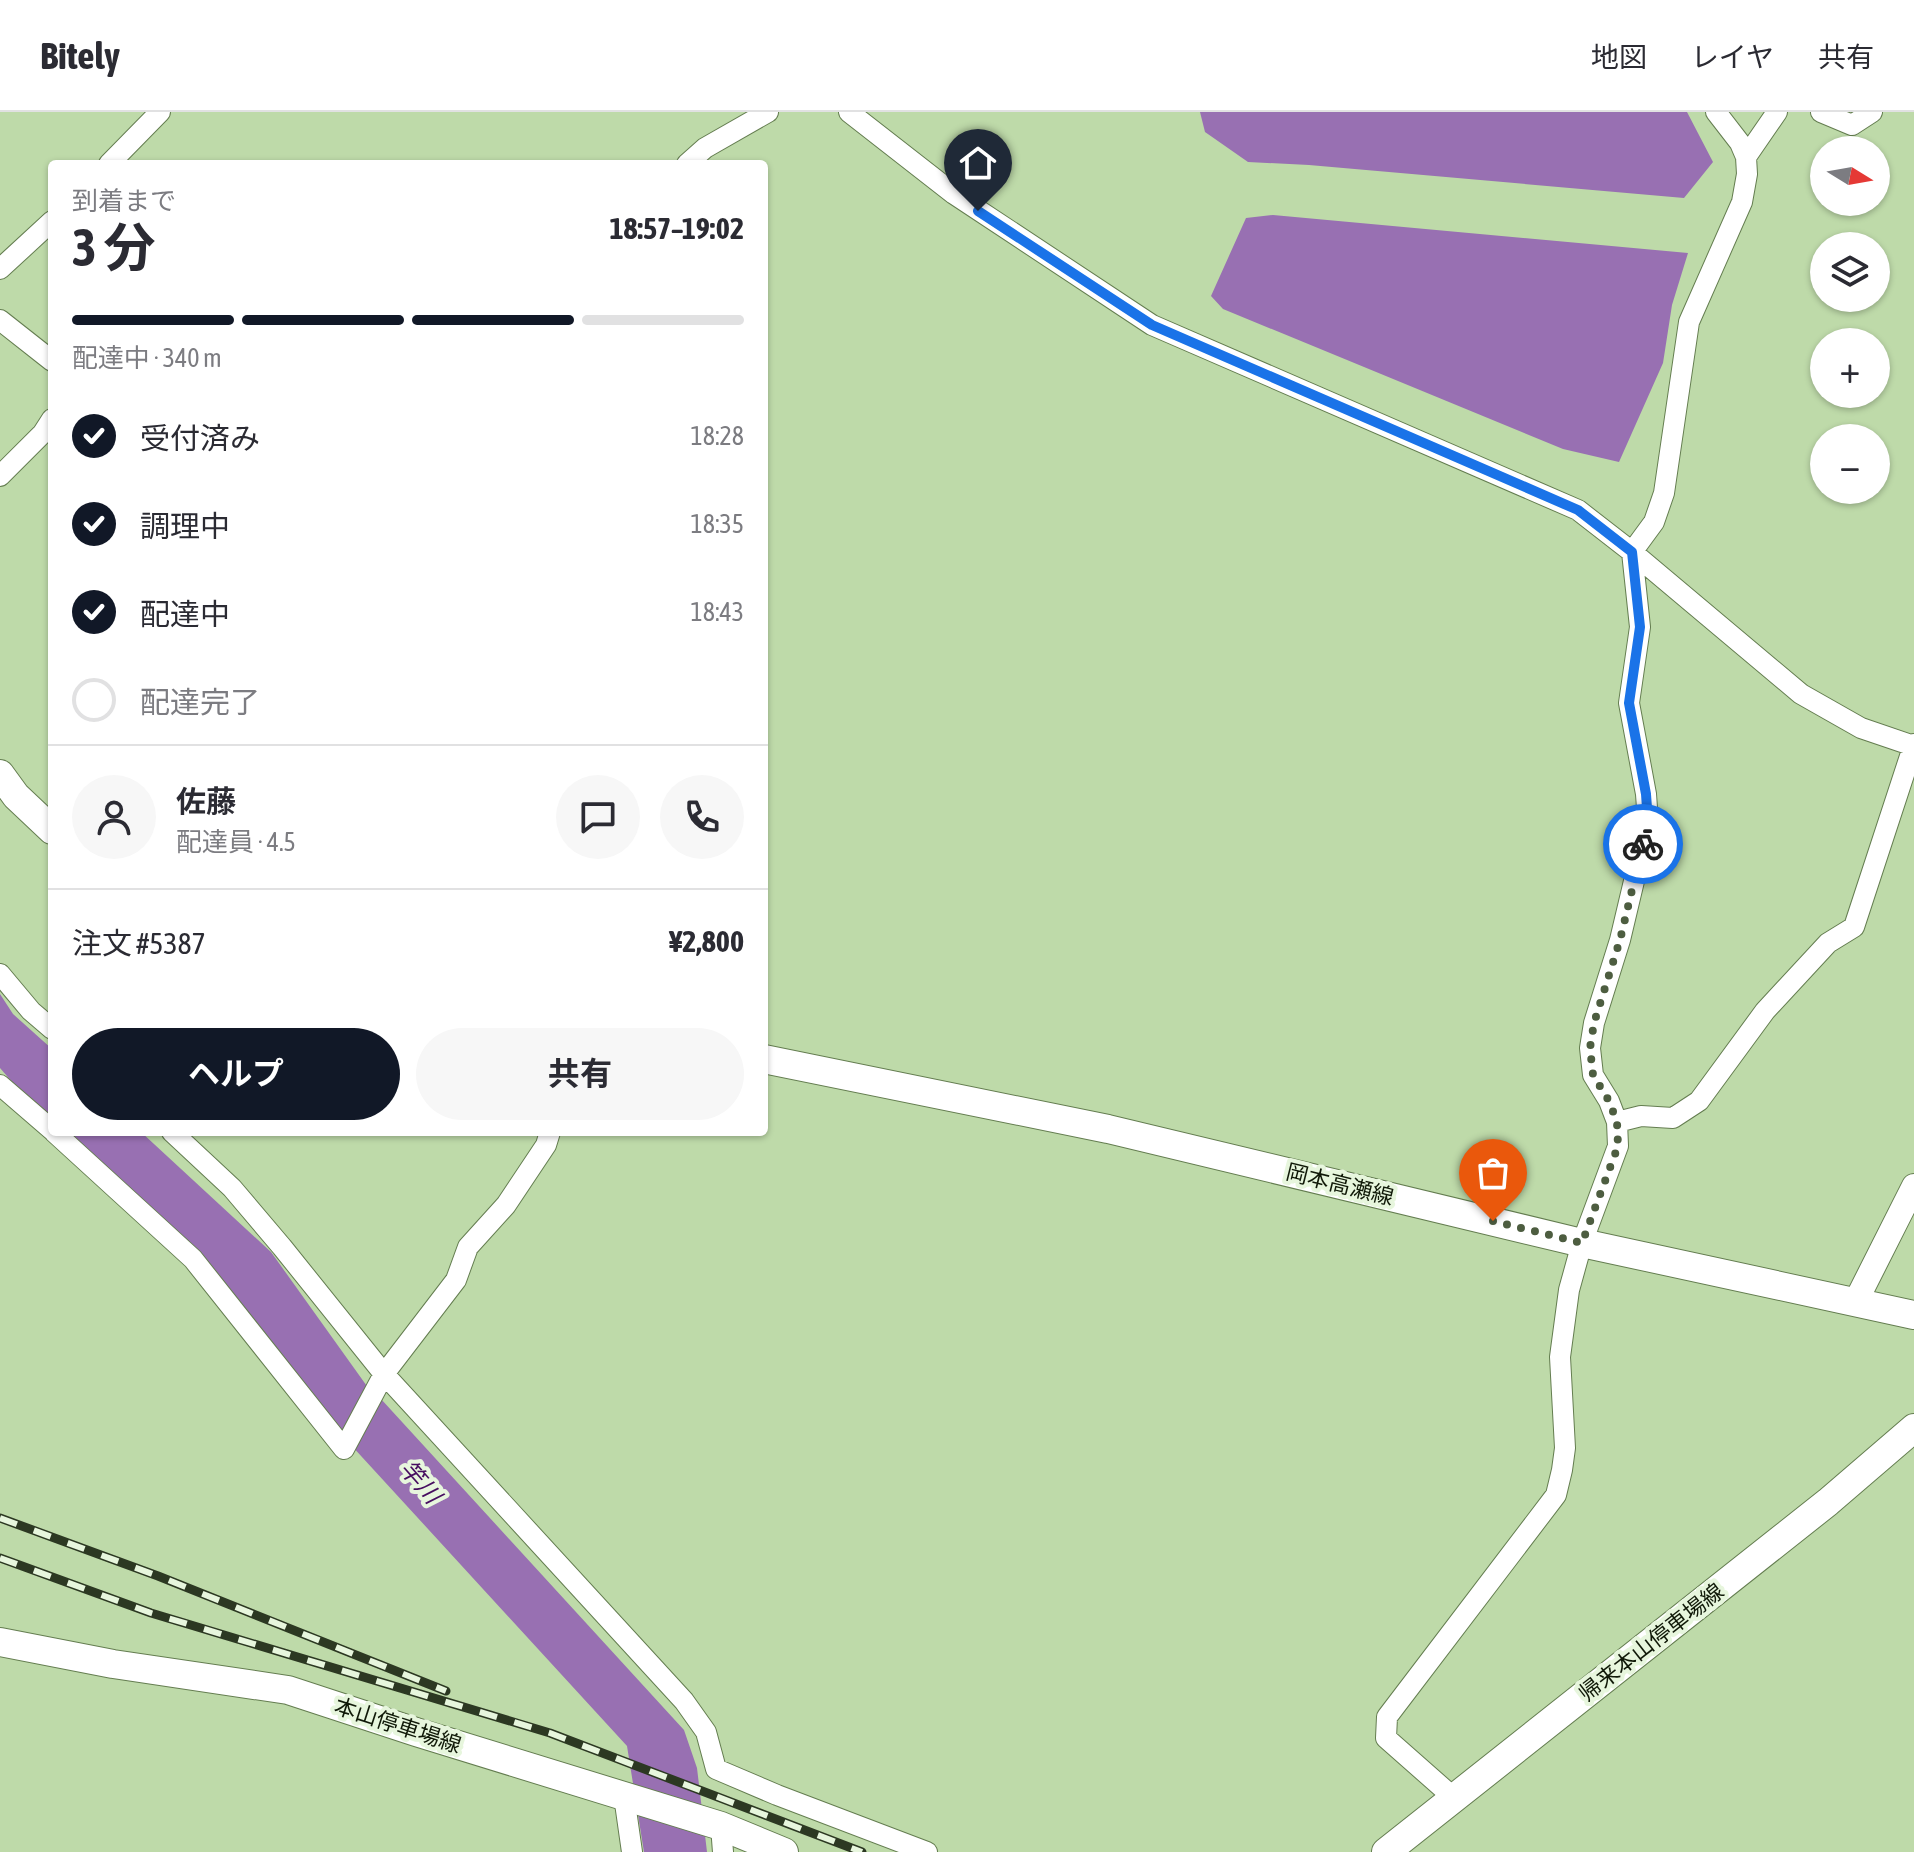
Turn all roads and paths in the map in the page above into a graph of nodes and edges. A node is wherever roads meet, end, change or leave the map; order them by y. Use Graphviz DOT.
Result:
graph roads {
  1 [pos="160,112"];
  2 [pos="768,112"];
  3 [pos="849,112"];
  4 [pos="1716,112"];
  5 [pos="1777,112"];
  6 [pos="1821,112"];
  7 [pos="1872,112"];
  8 [pos="1746,157"];
  9 [pos="113,160"];
  10 [pos="692,160"];
  11 [pos="48,225"];
  12 [pos="0,269"];
  13 [pos="0,320"];
  14 [pos="48,358"];
  15 [pos="48,425"];
  16 [pos="0,476"];
  17 [pos="1632,552"];
  18 [pos="1914,745"];
  19 [pos="0,774"];
  20 [pos="48,826"];
  21 [pos="0,974"];
  22 [pos="48,1026"];
  23 [pos="768,1060"];
  24 [pos="0,1085"];
  25 [pos="1617,1122"];
  26 [pos="48,1127"];
  27 [pos="58,1136"];
  28 [pos="176,1136"];
  29 [pos="549,1136"];
  30 [pos="1914,1186"];
  31 [pos="1582,1243"];
  32 [pos="1856,1301"];
  33 [pos="1914,1315"];
  34 [pos="381,1380"];
  35 [pos="1914,1428"];
  36 [pos="0,1642"];
  37 [pos="624,1796"];
  38 [pos="1454,1798"];
  39 [pos="722,1839"];
  40 [pos="632,1852"];
  41 [pos="784,1852"];
  42 [pos="927,1852"];
  43 [pos="1386,1852"];
  1 -- 9 [label="street"];
  2 -- 10 [label="street"];
  3 -- 17 [label="street"];
  4 -- 8 [label="street"];
  5 -- 8 [label="street"];
  6 -- 7 [label="street"];
  8 -- 17 [label="street"];
  11 -- 12 [label="street"];
  13 -- 14 [label="street"];
  15 -- 16 [label="street"];
  17 -- 18 [label="street"];
  17 -- 25 [label="street"];
  18 -- 25 [label="street"];
  19 -- 20 [label="main road"];
  21 -- 22 [label="street"];
  23 -- 31 [label="main road, 岡本高瀬線"];
  24 -- 26 [label="street"];
  25 -- 31 [label="street"];
  27 -- 34 [label="street"];
  28 -- 34 [label="street"];
  29 -- 34 [label="street"];
  30 -- 32 [label="street"];
  31 -- 32 [label="main road, 岡本高瀬線"];
  31 -- 38 [label="street"];
  32 -- 33 [label="main road, 岡本高瀬線"];
  34 -- 42 [label="street"];
  35 -- 38 [label="main road, 帰来本山停車場線"];
  36 -- 37 [label="main road, 本山停車場線"];
  37 -- 39 [label="main road, 本山停車場線"];
  37 -- 40 [label="street"];
  38 -- 43 [label="main road, 帰来本山停車場線"];
  39 -- 41 [label="main road, 本山停車場線"];
}
